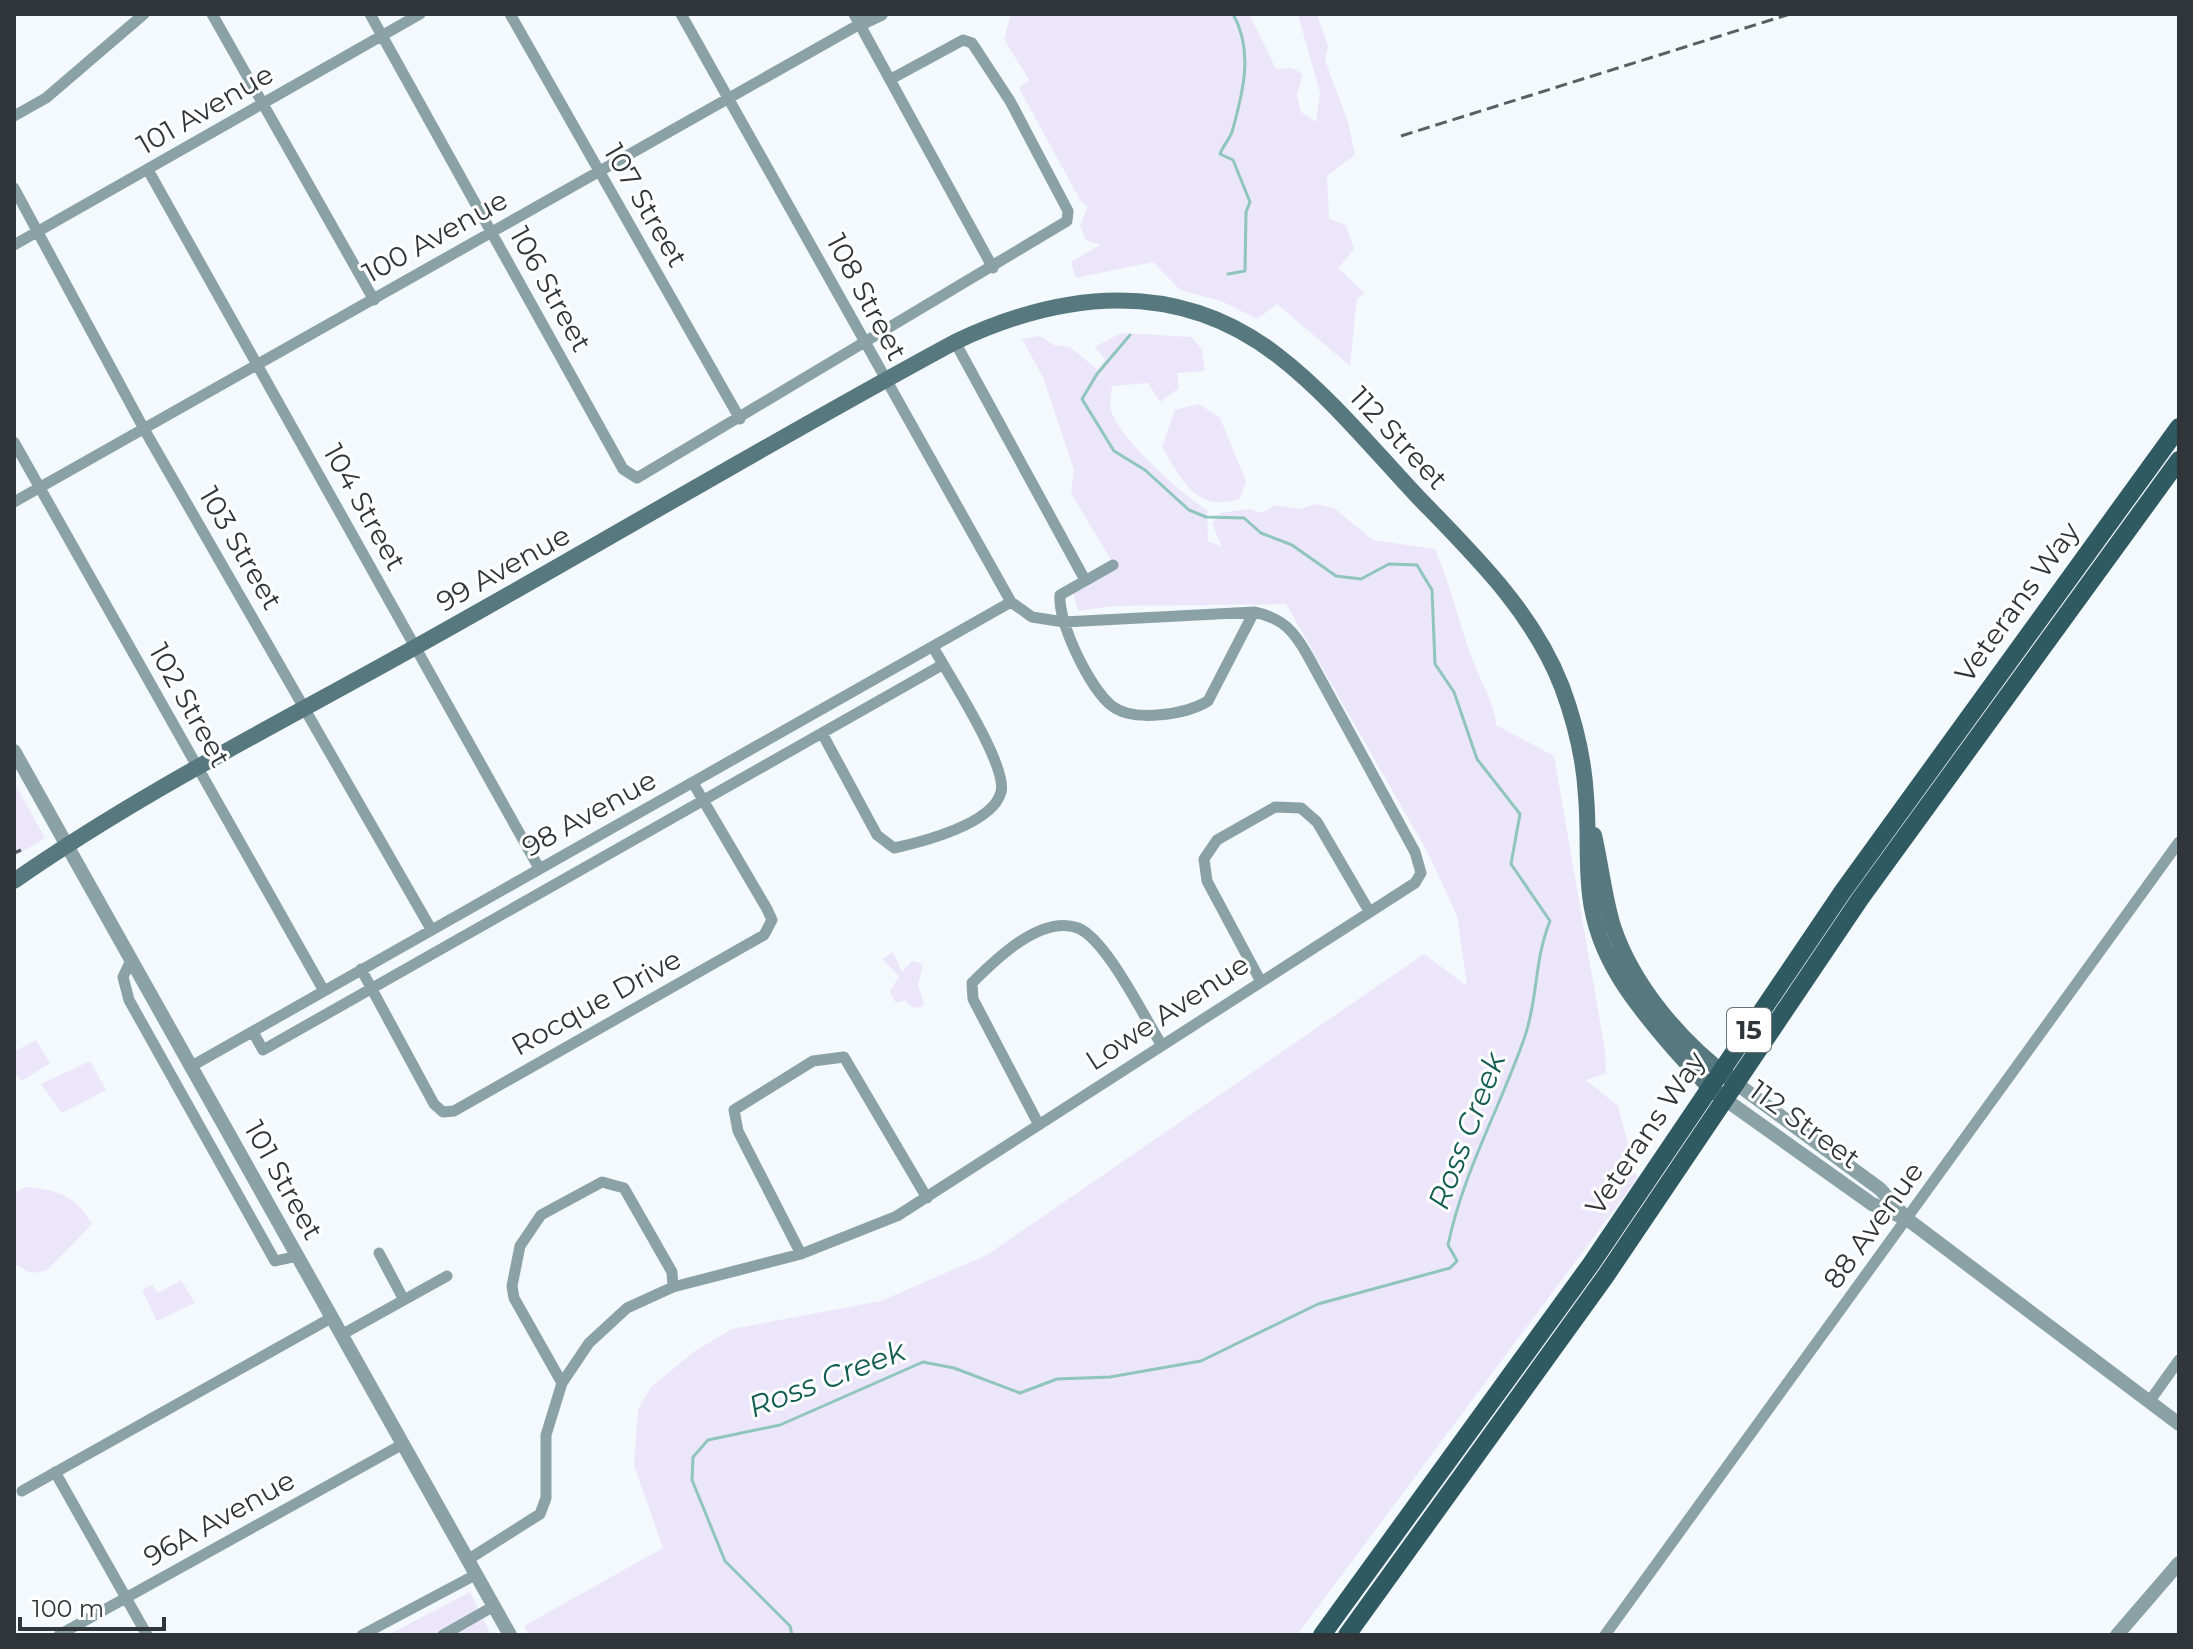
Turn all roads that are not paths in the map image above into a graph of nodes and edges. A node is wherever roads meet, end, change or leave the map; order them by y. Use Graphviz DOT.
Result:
graph roads {
  1 [pos="144,14"];
  2 [pos="212,14"];
  3 [pos="370,14"];
  4 [pos="420,14"];
  5 [pos="510,14"];
  6 [pos="681,14"];
  7 [pos="881,14"];
  8 [pos="857,19"];
  9 [pos="381,35"];
  10 [pos="891,79"];
  11 [pos="729,99"];
  12 [pos="263,102"];
  13 [pos="14,116"];
  14 [pos="148,170"];
  15 [pos="600,173"];
  16 [pos="14,188"];
  17 [pos="38,231"];
  18 [pos="493,233"];
  19 [pos="14,245"];
  20 [pos="993,268"];
  21 [pos="374,300"];
  22 [pos="1023,312"];
  23 [pos="867,342"];
  24 [pos="955,342"];
  25 [pos="260,364"];
  26 [pos="884,380"];
  27 [pos="740,419"];
  28 [pos="2179,427"];
  29 [pos="144,429"];
  30 [pos="14,442"];
  31 [pos="2179,460"];
  32 [pos="38,489"];
  33 [pos="14,502"];
  34 [pos="1113,565"];
  35 [pos="1085,580"];
  36 [pos="1011,602"];
  37 [pos="1254,612"];
  38 [pos="1064,622"];
  39 [pos="933,647"];
  40 [pos="415,648"];
  41 [pos="942,665"];
  42 [pos="304,708"];
  43 [pos="823,735"];
  44 [pos="14,751"];
  45 [pos="196,766"];
  46 [pos="693,783"];
  47 [pos="1587,799"];
  48 [pos="703,802"];
  49 [pos="2179,842"];
  50 [pos="67,844"];
  51 [pos="539,868"];
  52 [pos="14,881"];
  53 [pos="1369,911"];
  54 [pos="431,929"];
  55 [pos="131,960"];
  56 [pos="361,969"];
  57 [pos="1260,980"];
  58 [pos="372,989"];
  59 [pos="324,991"];
  60 [pos="253,1032"];
  61 [pos="1161,1044"];
  62 [pos="190,1067"];
  63 [pos="1721,1071"];
  64 [pos="1737,1084"];
  65 [pos="1709,1087"];
  66 [pos="1726,1100"];
  67 [pos="1039,1125"];
  68 [pos="927,1198"];
  69 [pos="1907,1219"];
  70 [pos="379,1253"];
  71 [pos="801,1254"];
  72 [pos="298,1256"];
  73 [pos="447,1276"];
  74 [pos="673,1287"];
  75 [pos="404,1300"];
  76 [pos="331,1318"];
  77 [pos="341,1335"];
  78 [pos="2179,1360"];
  79 [pos="562,1383"];
  80 [pos="2149,1402"];
  81 [pos="2179,1424"];
  82 [pos="403,1444"];
  83 [pos="55,1472"];
  84 [pos="22,1491"];
  85 [pos="469,1559"];
  86 [pos="2179,1563"];
  87 [pos="477,1574"];
  88 [pos="125,1597"];
  89 [pos="494,1606"];
  90 [pos="59,1635"];
  91 [pos="147,1635"];
  92 [pos="362,1635"];
  93 [pos="443,1635"];
  94 [pos="510,1635"];
  95 [pos="1322,1635"];
  96 [pos="1347,1635"];
  97 [pos="1605,1635"];
  98 [pos="2117,1635"];
  1 -- 13 [label="street"];
  2 -- 12 [label="street"];
  3 -- 9 [label="street, 106 Street"];
  4 -- 9 [label="street, 101 Avenue"];
  5 -- 15 [label="street, 107 Street"];
  6 -- 11 [label="street, 108 Street"];
  7 -- 8 [label="street, 100 Avenue"];
  8 -- 10 [label="street"];
  8 -- 11 [label="street, 100 Avenue"];
  9 -- 12 [label="street, 101 Avenue"];
  9 -- 18 [label="street, 106 Street"];
  10 -- 20 [label="street"];
  10 -- 20 [label="street"];
  11 -- 15 [label="street, 100 Avenue"];
  11 -- 23 [label="street, 108 Street"];
  12 -- 14 [label="street, 101 Avenue"];
  12 -- 21 [label="street"];
  14 -- 17 [label="street, 101 Avenue"];
  14 -- 25 [label="street, 104 Street"];
  15 -- 18 [label="street, 100 Avenue"];
  15 -- 27 [label="street, 107 Street"];
  16 -- 17 [label="street, 103 Street"];
  17 -- 19 [label="street, 101 Avenue"];
  17 -- 29 [label="street, 103 Street"];
  18 -- 21 [label="street, 100 Avenue"];
  18 -- 27 [label="street, 106 Street"];
  20 -- 23 [label="street"];
  21 -- 25 [label="street, 100 Avenue"];
  22 -- 24 [label="main road, 99 Avenue"];
  22 -- 47 [label="main road, 112 Street"];
  23 -- 26 [label="street, 108 Street"];
  23 -- 27 [label="street"];
  24 -- 26 [label="main road, 99 Avenue"];
  24 -- 35 [label="street"];
  25 -- 29 [label="street, 100 Avenue"];
  25 -- 40 [label="street, 104 Street"];
  26 -- 36 [label="street, 108 Street"];
  26 -- 40 [label="main road, 99 Avenue"];
  28 -- 63 [label="main road, Veterans Way / 15"];
  29 -- 32 [label="street, 100 Avenue"];
  29 -- 42 [label="street, 103 Street"];
  30 -- 32 [label="street, 102 Street"];
  31 -- 64 [label="main road, Veterans Way / 15"];
  32 -- 33 [label="street, 100 Avenue"];
  32 -- 45 [label="street, 102 Street"];
  34 -- 35 [label="street"];
  35 -- 38 [label="street"];
  36 -- 38 [label="street, Lowe Avenue"];
  36 -- 39 [label="street, 98 Avenue"];
  37 -- 38 [label="street, Lowe Avenue"];
  37 -- 38 [label="street"];
  37 -- 53 [label="street, Lowe Avenue"];
  39 -- 41 [label="street"];
  39 -- 46 [label="street, 98 Avenue"];
  40 -- 42 [label="main road, 99 Avenue"];
  40 -- 51 [label="street, 104 Street"];
  41 -- 43 [label="street"];
  41 -- 43 [label="street"];
  42 -- 45 [label="main road, 99 Avenue"];
  42 -- 54 [label="street, 103 Street"];
  43 -- 48 [label="street"];
  44 -- 50 [label="street, 101 Street"];
  45 -- 50 [label="main road, 99 Avenue"];
  45 -- 59 [label="street, 102 Street"];
  46 -- 48 [label="street, Rocque Drive"];
  46 -- 51 [label="street, 98 Avenue"];
  47 -- 63 [label="main road, 112 Street"];
  47 -- 65 [label="main road, 112 Street"];
  48 -- 58 [label="street"];
  48 -- 58 [label="street, Rocque Drive"];
  49 -- 69 [label="street, 88 Avenue"];
  50 -- 52 [label="main road, 99 Avenue"];
  50 -- 55 [label="street, 101 Street"];
  51 -- 54 [label="street, 98 Avenue"];
  53 -- 57 [label="street, Lowe Avenue"];
  53 -- 57 [label="street"];
  54 -- 56 [label="street, 98 Avenue"];
  55 -- 62 [label="street, 101 Street"];
  55 -- 72 [label="street"];
  56 -- 58 [label="street, Rocque Drive"];
  56 -- 59 [label="street, 98 Avenue"];
  57 -- 61 [label="street, Lowe Avenue"];
  58 -- 60 [label="street"];
  59 -- 60 [label="street, 98 Avenue"];
  60 -- 62 [label="street, 98 Avenue"];
  61 -- 67 [label="street, Lowe Avenue"];
  61 -- 67 [label="street"];
  62 -- 72 [label="street, 101 Street"];
  63 -- 64 [label="main road, 112 Street"];
  63 -- 65 [label="main road, Veterans Way / 15"];
  64 -- 66 [label="main road, Veterans Way / 15"];
  64 -- 69 [label="street, 112 Street"];
  65 -- 66 [label="main road, 112 Street"];
  65 -- 95 [label="main road, Veterans Way / 15"];
  66 -- 69 [label="street, 112 Street"];
  66 -- 96 [label="main road, Veterans Way / 15"];
  67 -- 68 [label="street, Lowe Avenue"];
  68 -- 71 [label="street, Lowe Avenue"];
  68 -- 71 [label="street"];
  69 -- 80 [label="street, 112 Street"];
  69 -- 97 [label="street, 88 Avenue"];
  70 -- 75 [label="street"];
  71 -- 74 [label="street, Lowe Avenue"];
  72 -- 76 [label="street, 101 Street"];
  73 -- 75 [label="street"];
  74 -- 79 [label="street, Lowe Avenue"];
  74 -- 79 [label="street"];
  75 -- 77 [label="street"];
  76 -- 77 [label="street, 101 Street"];
  76 -- 83 [label="street"];
  77 -- 82 [label="street, 101 Street"];
  78 -- 80 [label="street"];
  79 -- 85 [label="street, Lowe Avenue"];
  80 -- 81 [label="street, 112 Street"];
  82 -- 85 [label="street, 101 Street"];
  82 -- 88 [label="street, 96A Avenue"];
  83 -- 84 [label="street"];
  83 -- 88 [label="street"];
  85 -- 87 [label="street, 101 Street"];
  86 -- 98 [label="street"];
  87 -- 89 [label="street, 101 Street"];
  87 -- 92 [label="street"];
  88 -- 90 [label="street, 96A Avenue"];
  88 -- 91 [label="street"];
  89 -- 93 [label="street"];
  89 -- 94 [label="street, 101 Street"];
}
